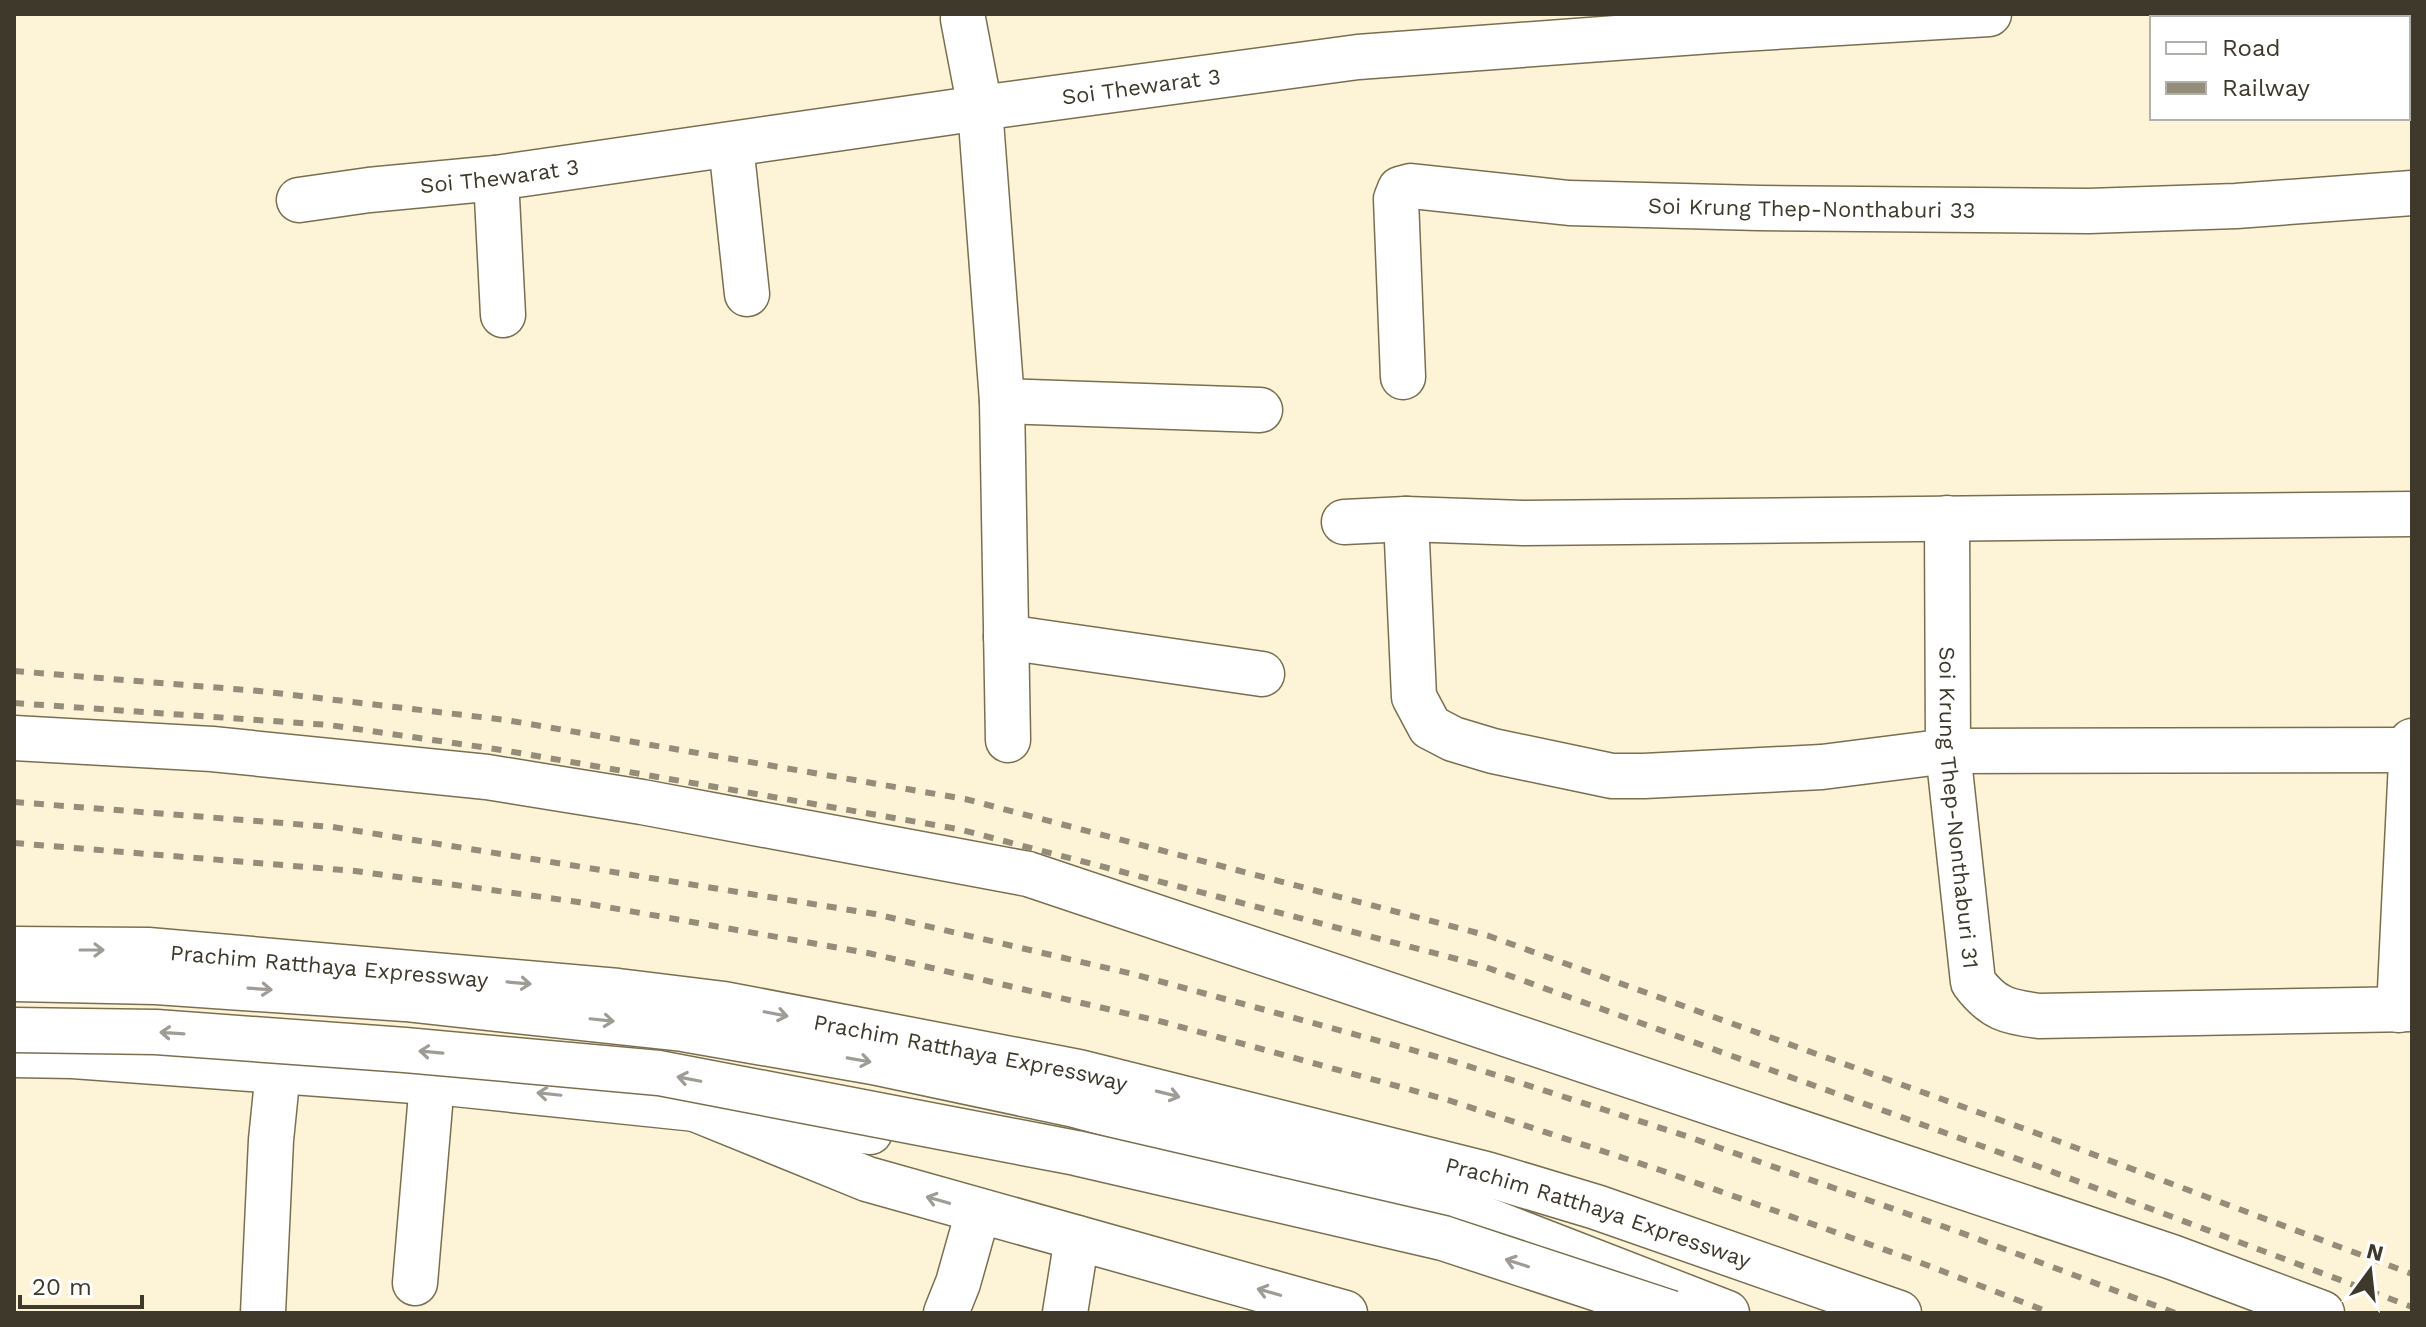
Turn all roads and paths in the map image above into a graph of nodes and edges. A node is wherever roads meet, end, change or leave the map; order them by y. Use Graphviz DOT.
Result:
graph roads {
  1 [pos="1989,14"];
  2 [pos="963,19"];
  3 [pos="980,108"];
  4 [pos="731,145"];
  5 [pos="496,178"];
  6 [pos="2412,193"];
  7 [pos="299,200"];
  8 [pos="747,294"];
  9 [pos="503,315"];
  10 [pos="1403,377"];
  11 [pos="1002,401"];
  12 [pos="1260,410"];
  13 [pos="2412,514"];
  14 [pos="1947,518"];
  15 [pos="1406,519"];
  16 [pos="1344,522"];
  17 [pos="1006,637"];
  18 [pos="1262,674"];
  19 [pos="14,738"];
  20 [pos="1008,740"];
  21 [pos="2412,741"];
  22 [pos="2412,750"];
  23 [pos="1948,751"];
  24 [pos="14,949"];
  25 [pos="14,979"];
  26 [pos="2406,1010"];
  27 [pos="14,1030"];
  28 [pos="14,1055"];
  29 [pos="278,1071"];
  30 [pos="432,1082"];
  31 [pos="695,1109"];
  32 [pos="1459,1209"];
  33 [pos="978,1212"];
  34 [pos="1077,1238"];
  35 [pos="415,1283"];
  36 [pos="263,1313"];
  37 [pos="946,1313"];
  38 [pos="1065,1313"];
  39 [pos="1345,1313"];
  40 [pos="1671,1313"];
  41 [pos="1727,1313"];
  42 [pos="1899,1313"];
  43 [pos="2322,1313"];
  1 -- 3 [label="main road, Soi Thewarat 3"];
  2 -- 3 [label="main road"];
  3 -- 4 [label="main road, Soi Thewarat 3"];
  3 -- 11 [label="main road"];
  4 -- 5 [label="main road, Soi Thewarat 3"];
  4 -- 8 [label="main road"];
  5 -- 7 [label="main road, Soi Thewarat 3"];
  5 -- 9 [label="main road"];
  6 -- 10 [label="main road, Soi Krung Thep-Nonthaburi 33"];
  11 -- 12 [label="main road"];
  11 -- 17 [label="main road"];
  13 -- 14 [label="main road"];
  14 -- 15 [label="main road"];
  14 -- 23 [label="main road, Soi Krung Thep-Nonthaburi 31"];
  15 -- 16 [label="main road"];
  15 -- 23 [label="main road"];
  17 -- 18 [label="main road"];
  17 -- 20 [label="main road"];
  19 -- 43 [label="main road"];
  21 -- 22 [label="main road"];
  22 -- 23 [label="main road"];
  22 -- 26 [label="main road"];
  23 -- 26 [label="main road, Soi Krung Thep-Nonthaburi 31"];
  24 -- 42 [label="main road, Prachim Ratthaya Expressway, one-way"];
  25 -- 32 [label="main road, one-way"];
  40 -- 27 [label="main road, one-way, bridge"];
  28 -- 29 [label="main road"];
  29 -- 30 [label="main road"];
  29 -- 36 [label="main road"];
  31 -- 30 [label="main road, one-way"];
  30 -- 35 [label="main road"];
  31 -- 32 [label="main road"];
  33 -- 31 [label="main road, one-way"];
  32 -- 41 [label="main road"];
  33 -- 34 [label="main road"];
  33 -- 37 [label="main road"];
  34 -- 38 [label="main road"];
  39 -- 34 [label="main road, one-way"];
}
